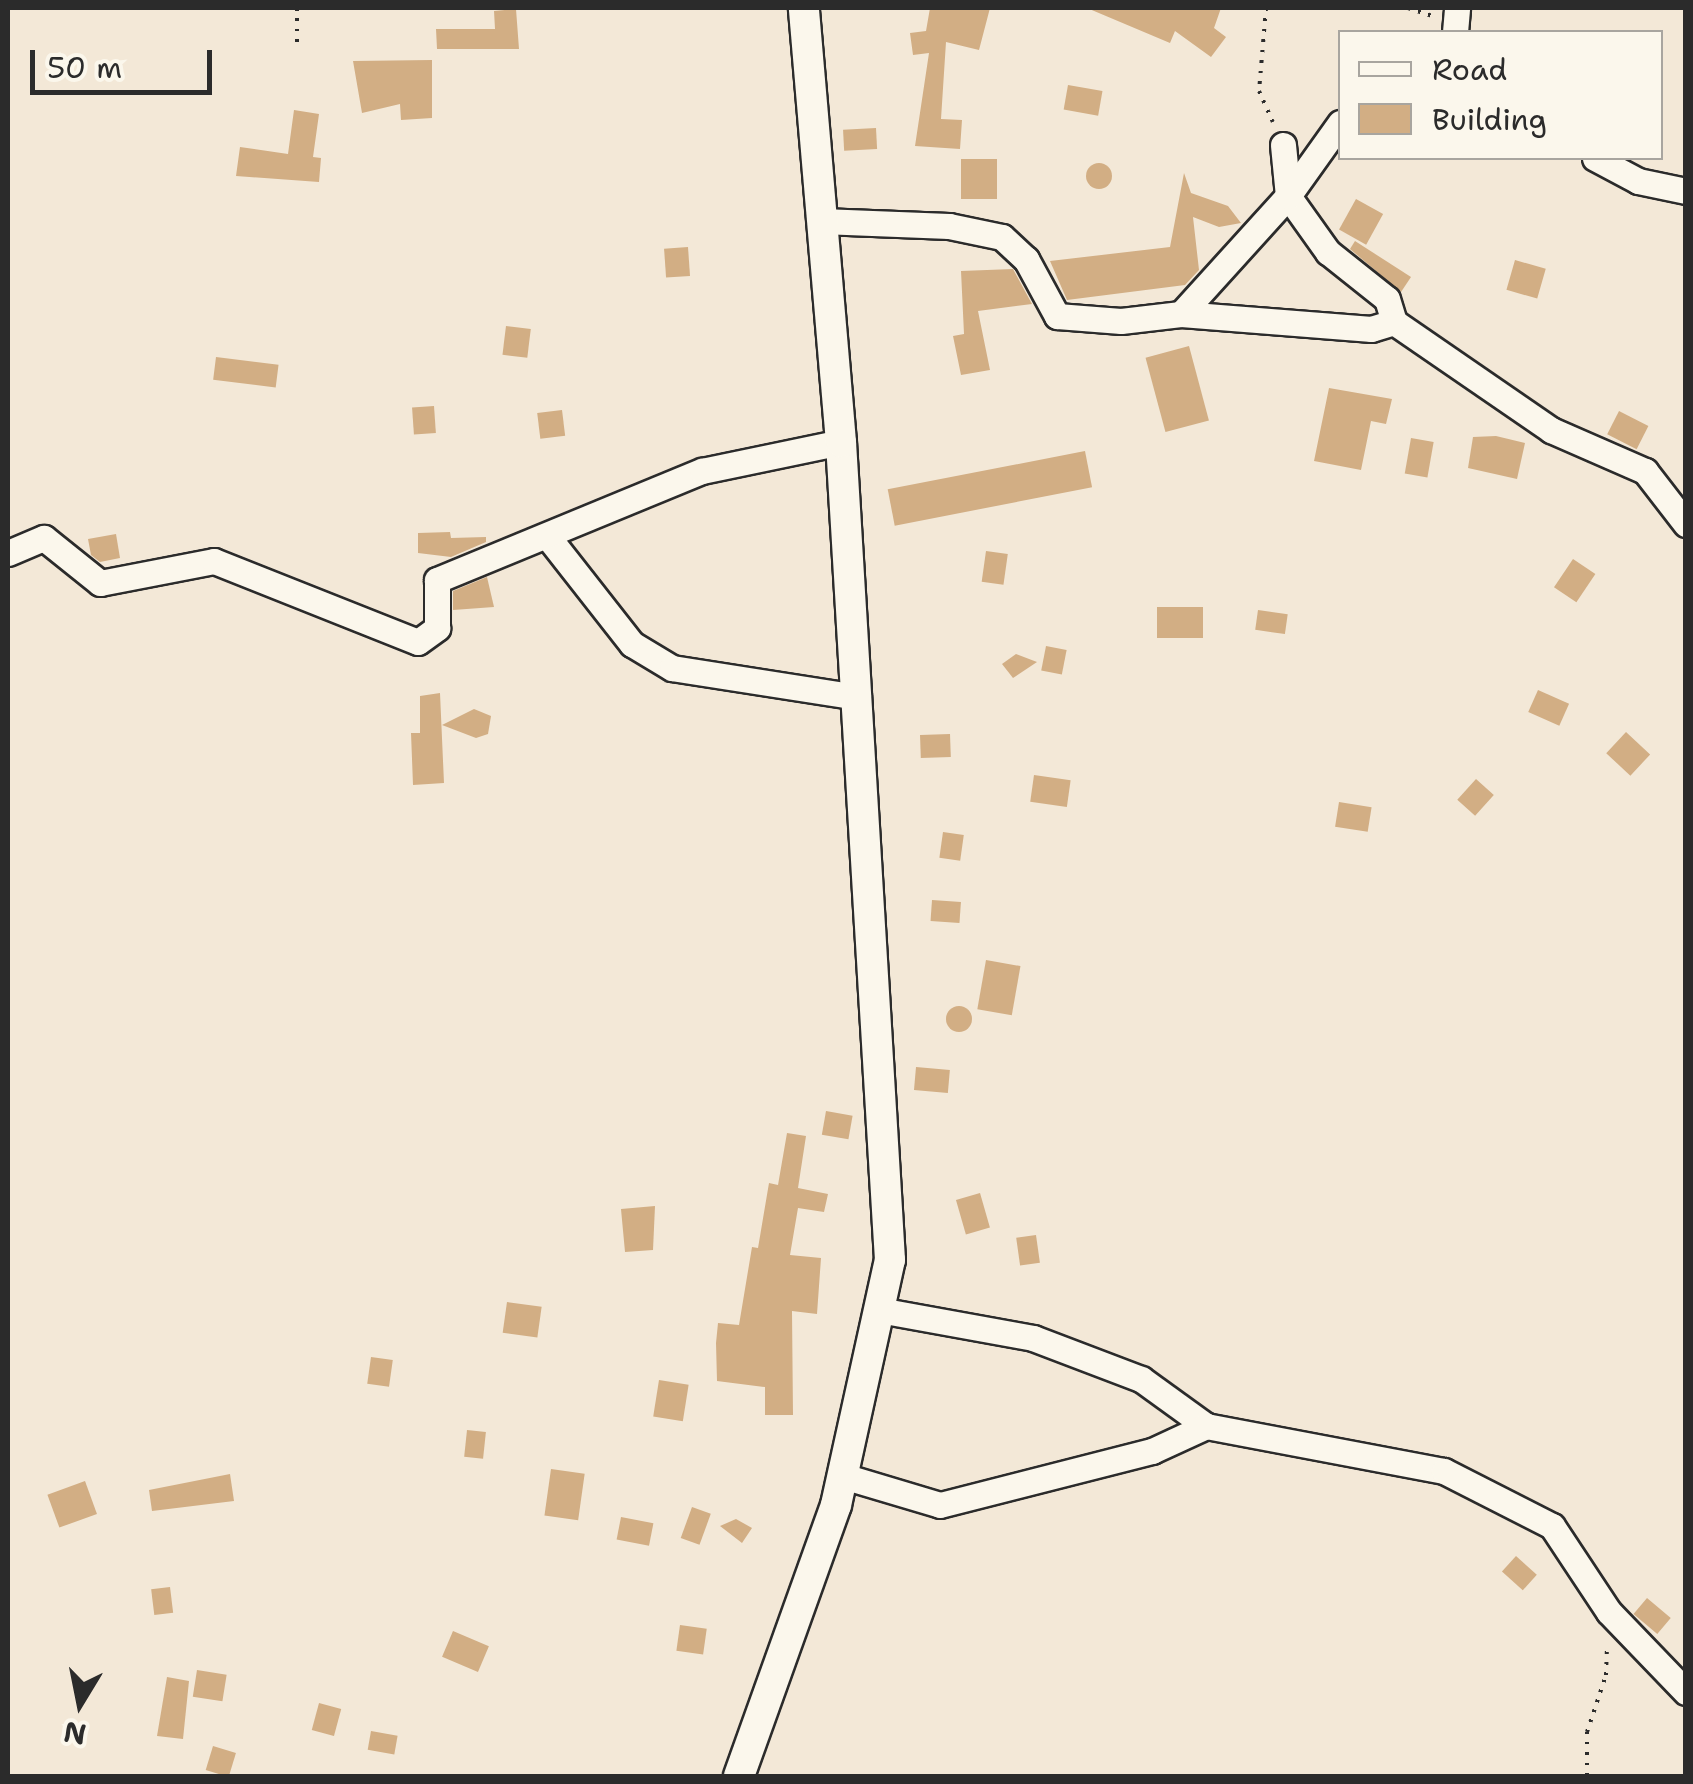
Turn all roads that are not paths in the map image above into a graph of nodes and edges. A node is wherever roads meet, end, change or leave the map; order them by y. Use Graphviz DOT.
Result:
graph roads {
  1 [pos="804,8"];
  2 [pos="1338,125"];
  3 [pos="1283,145"];
  4 [pos="1599,160"];
  5 [pos="1686,191"];
  6 [pos="1288,196"];
  7 [pos="822,222"];
  8 [pos="1181,314"];
  9 [pos="1394,322"];
  10 [pos="841,442"];
  11 [pos="1686,524"];
  12 [pos="548,537"];
  13 [pos="8,553"];
  14 [pos="858,696"];
  15 [pos="879,1310"];
  16 [pos="1206,1426"];
  17 [pos="843,1476"];
  18 [pos="1686,1692"];
  19 [pos="739,1776"];
  1 -- 7 [label="main road"];
  2 -- 6 [label="street"];
  3 -- 6 [label="street"];
  4 -- 5 [label="street"];
  6 -- 8 [label="street"];
  6 -- 9 [label="street"];
  7 -- 8 [label="street"];
  7 -- 10 [label="main road"];
  8 -- 9 [label="street"];
  9 -- 11 [label="street"];
  10 -- 12 [label="street"];
  10 -- 14 [label="main road"];
  12 -- 13 [label="street"];
  12 -- 14 [label="street"];
  14 -- 15 [label="main road"];
  15 -- 16 [label="street"];
  15 -- 17 [label="main road"];
  16 -- 17 [label="street"];
  16 -- 18 [label="street"];
  17 -- 19 [label="main road"];
}
